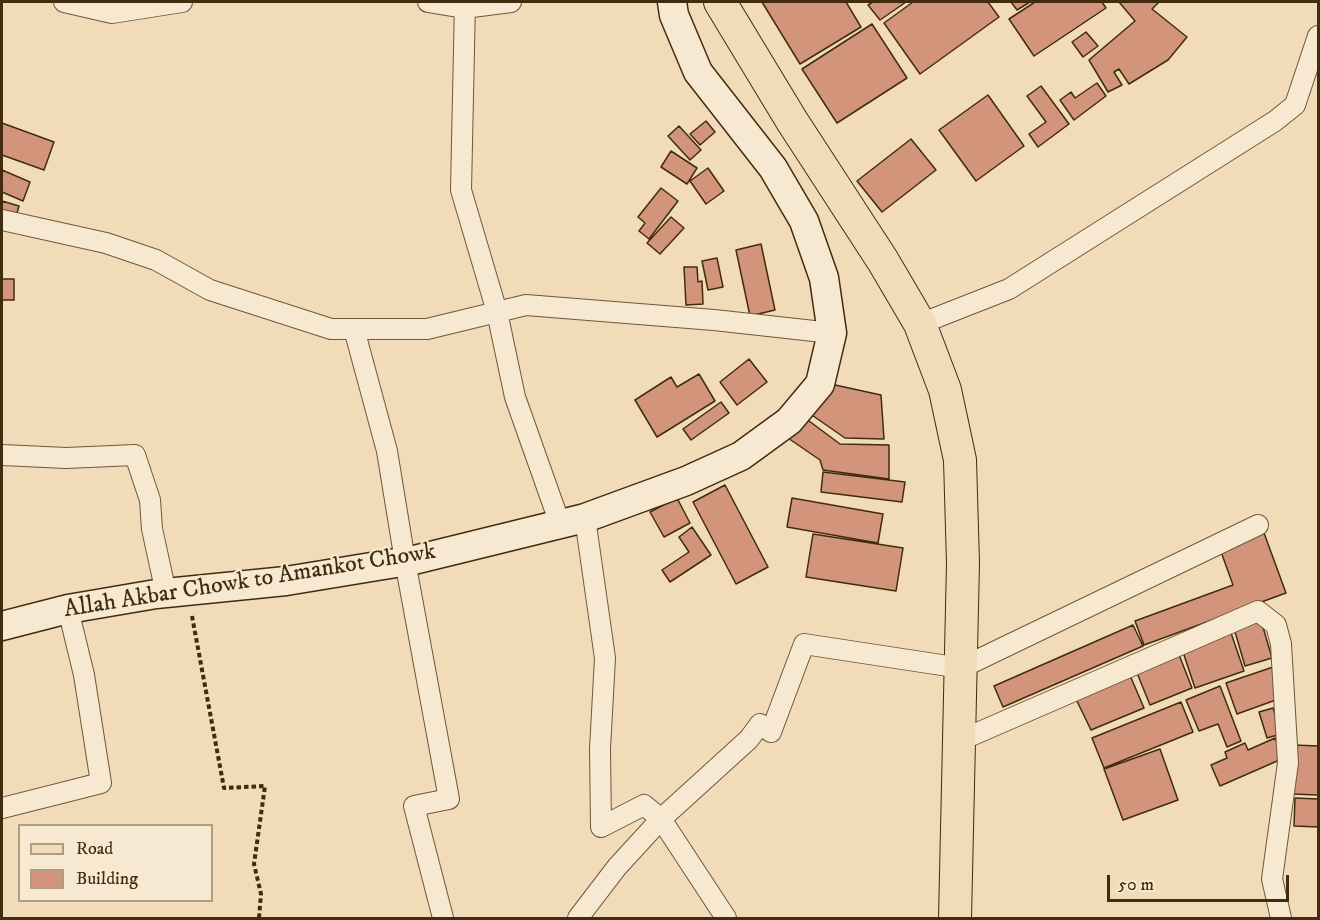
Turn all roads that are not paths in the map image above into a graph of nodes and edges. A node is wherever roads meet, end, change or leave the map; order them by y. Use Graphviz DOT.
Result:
graph roads {
  1 [pos="64,2"];
  2 [pos="182,2"];
  3 [pos="429,2"];
  4 [pos="511,2"];
  5 [pos="672,2"];
  6 [pos="720,2"];
  7 [pos="464,5"];
  8 [pos="1318,36"];
  9 [pos="2,220"];
  10 [pos="497,312"];
  11 [pos="920,324"];
  12 [pos="354,329"];
  13 [pos="832,333"];
  14 [pos="2,455"];
  15 [pos="572,521"];
  16 [pos="1258,525"];
  17 [pos="405,561"];
  18 [pos="177,592"];
  19 [pos="68,609"];
  20 [pos="2,626"];
  21 [pos="961,668"];
  22 [pos="959,741"];
  23 [pos="2,808"];
  24 [pos="661,819"];
  25 [pos="443,918"];
  26 [pos="578,918"];
  27 [pos="726,918"];
  28 [pos="955,918"];
  29 [pos="1281,918"];
  1 -- 2 [label="street"];
  3 -- 7 [label="street"];
  4 -- 7 [label="street"];
  5 -- 13 [label="main road, Allah Akbar Chowk to Amankot Chowk"];
  6 -- 11 [label="main road"];
  7 -- 10 [label="street"];
  8 -- 11 [label="street"];
  9 -- 12 [label="street"];
  10 -- 12 [label="street"];
  10 -- 13 [label="street"];
  10 -- 15 [label="street"];
  11 -- 21 [label="main road"];
  12 -- 17 [label="street"];
  13 -- 15 [label="main road, Allah Akbar Chowk to Amankot Chowk"];
  14 -- 18 [label="street"];
  15 -- 17 [label="main road, Allah Akbar Chowk to Amankot Chowk"];
  15 -- 24 [label="street"];
  16 -- 21 [label="street"];
  17 -- 18 [label="main road, Allah Akbar Chowk to Amankot Chowk"];
  17 -- 25 [label="street"];
  18 -- 19 [label="main road, Allah Akbar Chowk to Amankot Chowk"];
  19 -- 20 [label="main road, Allah Akbar Chowk to Amankot Chowk"];
  19 -- 23 [label="street"];
  21 -- 22 [label="main road"];
  21 -- 24 [label="street"];
  22 -- 28 [label="main road"];
  22 -- 29 [label="street"];
  24 -- 26 [label="street"];
  24 -- 27 [label="street"];
}
